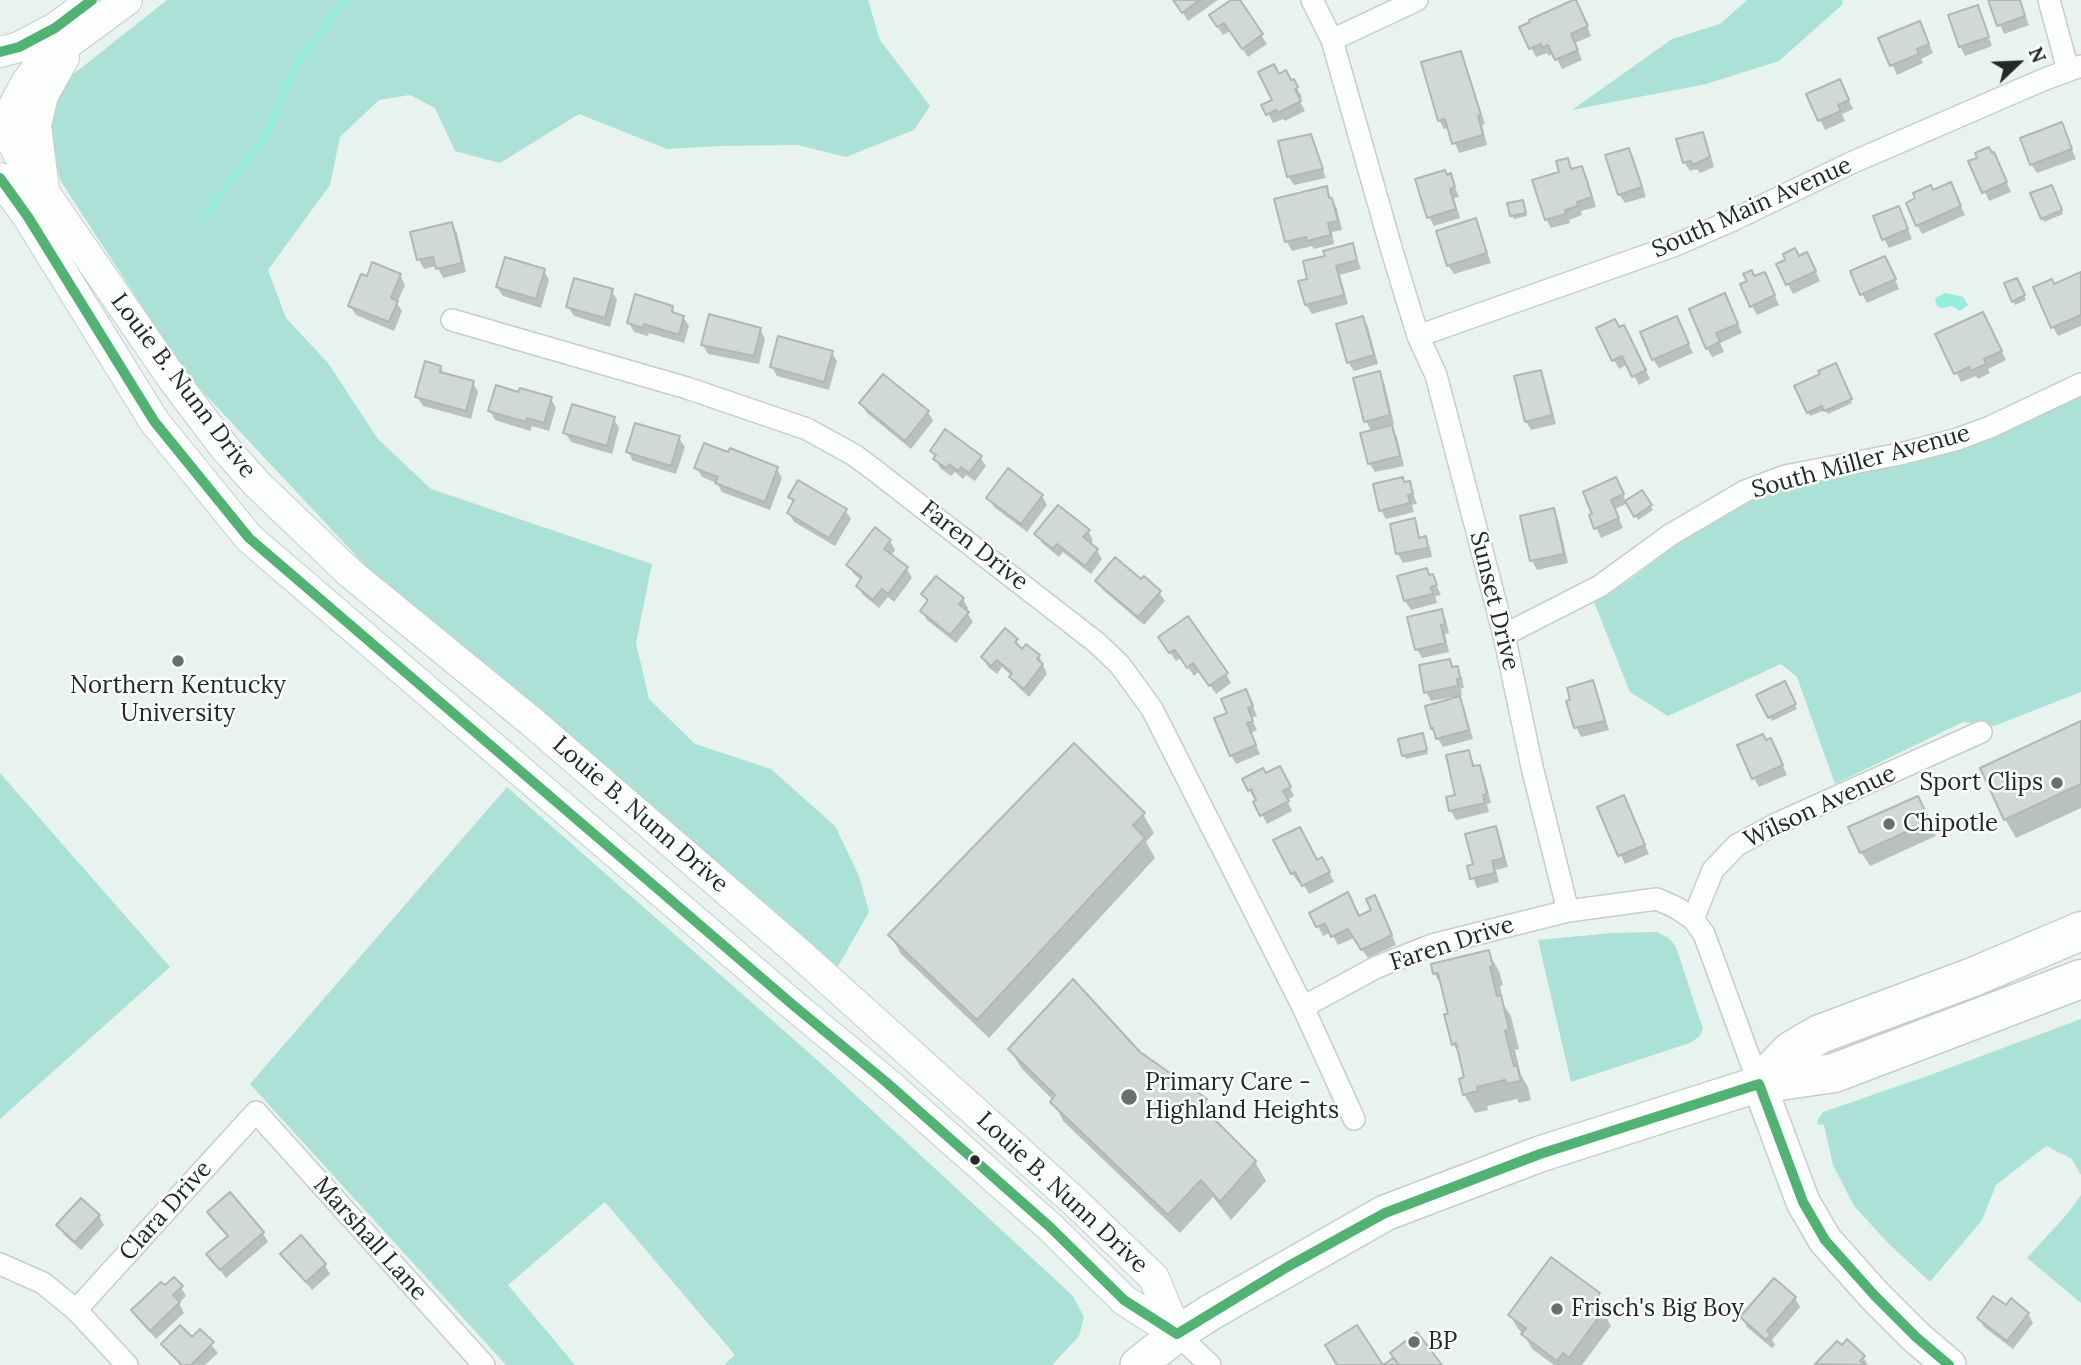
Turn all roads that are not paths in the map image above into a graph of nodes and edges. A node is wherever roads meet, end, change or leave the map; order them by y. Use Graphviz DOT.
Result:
graph roads {
  1 [pos="92,0"];
  2 [pos="127,0"];
  3 [pos="1417,0"];
  4 [pos="2049,0"];
  5 [pos="1318,3"];
  6 [pos="74,39"];
  7 [pos="1332,40"];
  8 [pos="0,52"];
  9 [pos="2074,68"];
  10 [pos="0,69"];
  11 [pos="6,123"];
  12 [pos="0,178"];
  13 [pos="44,193"];
  14 [pos="452,320"];
  15 [pos="1418,336"];
  16 [pos="2081,384"];
  17 [pos="1504,635"];
  18 [pos="1981,732"];
  19 [pos="1568,911"];
  20 [pos="1693,919"];
  21 [pos="2081,932"];
  22 [pos="2081,979"];
  23 [pos="1303,1007"];
  24 [pos="1759,1084"];
  25 [pos="256,1112"];
  26 [pos="1354,1119"];
  27 [pos="0,1264"];
  28 [pos="76,1310"];
  29 [pos="1177,1334"];
  30 [pos="127,1365"];
  31 [pos="484,1365"];
  32 [pos="1138,1365"];
  33 [pos="1210,1365"];
  34 [pos="1949,1365"];
  1 -- 8 [label="main road"];
  2 -- 6 [label="main road"];
  3 -- 7 [label="street"];
  4 -- 9 [label="street"];
  5 -- 7 [label="street, Sunset Drive"];
  6 -- 11 [label="main road"];
  6 -- 13 [label="main road"];
  7 -- 15 [label="street, Sunset Drive"];
  9 -- 15 [label="street, South Main Avenue"];
  10 -- 11 [label="main road, Louie B. Nunn Drive"];
  11 -- 13 [label="main road, Louie B. Nunn Drive"];
  12 -- 29 [label="main road, Louie B. Nunn Drive"];
  13 -- 29 [label="main road, Louie B. Nunn Drive"];
  14 -- 23 [label="street, Faren Drive"];
  15 -- 17 [label="street, Sunset Drive"];
  16 -- 17 [label="street, South Miller Avenue"];
  17 -- 19 [label="street, Sunset Drive"];
  18 -- 20 [label="street, Wilson Avenue"];
  19 -- 20 [label="street"];
  19 -- 23 [label="street, Faren Drive"];
  20 -- 24 [label="street"];
  21 -- 24 [label="highway"];
  22 -- 24 [label="highway"];
  23 -- 26 [label="street, Faren Drive"];
  24 -- 29 [label="highway"];
  24 -- 34 [label="main road"];
  25 -- 28 [label="street, Clara Drive"];
  25 -- 31 [label="street, Marshall Lane"];
  27 -- 28 [label="street"];
  28 -- 30 [label="street"];
  29 -- 32 [label="highway"];
  29 -- 33 [label="street"];
}
